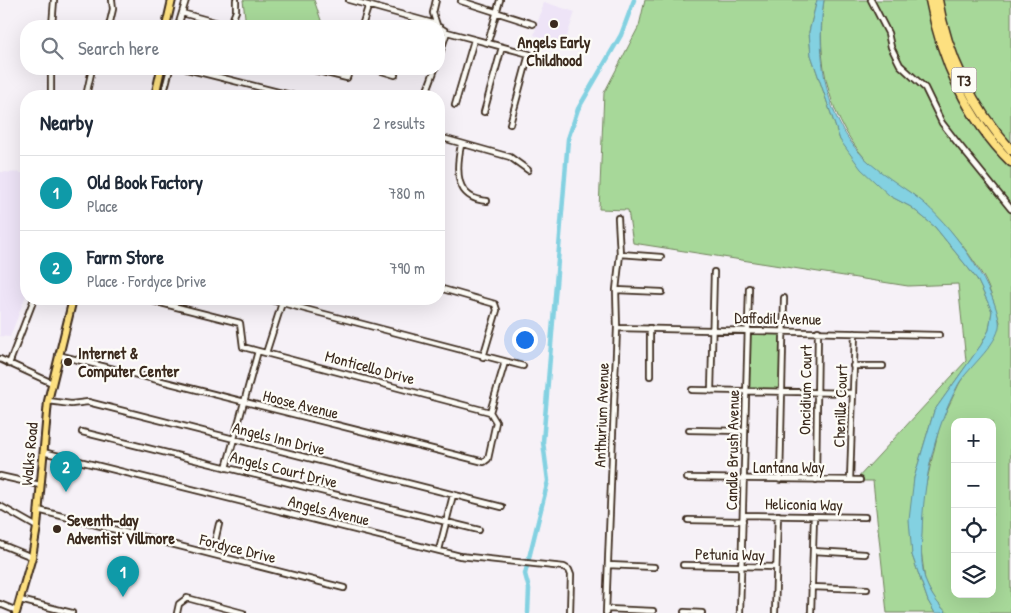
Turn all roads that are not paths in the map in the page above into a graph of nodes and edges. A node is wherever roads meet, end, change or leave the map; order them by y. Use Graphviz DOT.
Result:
graph roads {
  1 [pos="54,0"];
  2 [pos="112,0"];
  3 [pos="172,0"];
  4 [pos="186,0"];
  5 [pos="236,0"];
  6 [pos="436,0"];
  7 [pos="500,0"];
  8 [pos="871,0"];
  9 [pos="925,0"];
  10 [pos="930,0"];
  11 [pos="938,0"];
  12 [pos="349,1"];
  13 [pos="461,2"];
  14 [pos="368,7"];
  15 [pos="496,12"];
  16 [pos="182,13"];
  17 [pos="52,20"];
  18 [pos="110,20"];
  19 [pos="167,20"];
  20 [pos="180,20"];
  21 [pos="208,20"];
  22 [pos="232,20"];
  23 [pos="364,20"];
  24 [pos="416,20"];
  25 [pos="436,20"];
  26 [pos="534,24"];
  27 [pos="447,32"];
  28 [pos="445,38"];
  29 [pos="474,40"];
  30 [pos="488,42"];
  31 [pos="502,47"];
  32 [pos="945,59"];
  33 [pos="51,75"];
  34 [pos="91,75"];
  35 [pos="159,75"];
  36 [pos="169,75"];
  37 [pos="211,75"];
  38 [pos="335,75"];
  39 [pos="348,75"];
  40 [pos="432,75"];
  41 [pos="51,90"];
  42 [pos="87,90"];
  43 [pos="156,90"];
  44 [pos="165,90"];
  45 [pos="270,90"];
  46 [pos="428,90"];
  47 [pos="455,105"];
  48 [pos="484,112"];
  49 [pos="510,124"];
  50 [pos="445,140"];
  51 [pos="461,145"];
  52 [pos="1011,150"];
  53 [pos="1011,162"];
  54 [pos="528,170"];
  55 [pos="487,202"];
  56 [pos="1011,209"];
  57 [pos="618,218"];
  58 [pos="620,254"];
  59 [pos="660,256"];
  60 [pos="714,272"];
  61 [pos="749,288"];
  62 [pos="445,290"];
  63 [pos="616,290"];
  64 [pos="662,292"];
  65 [pos="784,298"];
  66 [pos="32,305"];
  67 [pos="71,305"];
  68 [pos="169,305"];
  69 [pos="281,305"];
  70 [pos="289,305"];
  71 [pos="617,328"];
  72 [pos="650,328"];
  73 [pos="713,329"];
  74 [pos="748,330"];
  75 [pos="784,330"];
  76 [pos="818,331"];
  77 [pos="855,333"];
  78 [pos="939,335"];
  79 [pos="258,351"];
  80 [pos="266,353"];
  81 [pos="58,355"];
  82 [pos="483,357"];
  83 [pos="0,359"];
  84 [pos="505,362"];
  85 [pos="9,364"];
  86 [pos="523,366"];
  87 [pos="853,366"];
  88 [pos="884,366"];
  89 [pos="650,376"];
  90 [pos="52,383"];
  91 [pos="692,390"];
  92 [pos="711,391"];
  93 [pos="746,392"];
  94 [pos="782,392"];
  95 [pos="817,393"];
  96 [pos="852,393"];
  97 [pos="48,401"];
  98 [pos="244,402"];
  99 [pos="490,412"];
  100 [pos="689,430"];
  101 [pos="744,431"];
  102 [pos="82,432"];
  103 [pos="233,439"];
  104 [pos="43,452"];
  105 [pos="226,468"];
  106 [pos="0,476"];
  107 [pos="686,478"];
  108 [pos="744,480"];
  109 [pos="780,480"];
  110 [pos="816,480"];
  111 [pos="850,480"];
  112 [pos="860,480"];
  113 [pos="40,485"];
  114 [pos="452,495"];
  115 [pos="0,506"];
  116 [pos="502,507"];
  117 [pos="38,510"];
  118 [pos="743,515"];
  119 [pos="778,516"];
  120 [pos="814,517"];
  121 [pos="865,517"];
  122 [pos="688,520"];
  123 [pos="743,521"];
  124 [pos="446,522"];
  125 [pos="219,524"];
  126 [pos="37,526"];
  127 [pos="479,530"];
  128 [pos="0,544"];
  129 [pos="440,550"];
  130 [pos="813,551"];
  131 [pos="212,554"];
  132 [pos="865,554"];
  133 [pos="32,557"];
  134 [pos="608,564"];
  135 [pos="683,565"];
  136 [pos="654,567"];
  137 [pos="741,567"];
  138 [pos="776,567"];
  139 [pos="811,587"];
  140 [pos="344,588"];
  141 [pos="867,589"];
  142 [pos="20,600"];
  143 [pos="0,604"];
  144 [pos="607,611"];
  145 [pos="652,611"];
  146 [pos="16,612"];
  147 [pos="684,612"];
  148 [pos="72,613"];
  149 [pos="177,613"];
  150 [pos="243,613"];
  151 [pos="570,613"];
  152 [pos="702,613"];
  153 [pos="740,613"];
  154 [pos="775,613"];
  155 [pos="811,613"];
  1 -- 17 [label="street"];
  2 -- 18 [label="street"];
  3 -- 19 [label="main road"];
  4 -- 16 [label="street"];
  5 -- 22 [label="street"];
  6 -- 25 [label="street"];
  7 -- 15 [label="street"];
  8 -- 56 [label="street"];
  9 -- 32 [label="highway"];
  10 -- 32 [label="highway, T3"];
  11 -- 52 [label="highway, T3"];
  12 -- 14 [label="street"];
  13 -- 15 [label="street"];
  14 -- 23 [label="street"];
  14 -- 24 [label="street"];
  15 -- 26 [label="street"];
  15 -- 30 [label="street"];
  16 -- 20 [label="street"];
  16 -- 21 [label="street"];
  27 -- 28 [label="street"];
  27 -- 29 [label="street"];
  29 -- 30 [label="street"];
  29 -- 47 [label="street"];
  30 -- 31 [label="street"];
  31 -- 48 [label="street"];
  31 -- 49 [label="street"];
  32 -- 53 [label="highway, T3"];
  33 -- 41 [label="street"];
  34 -- 42 [label="street"];
  35 -- 43 [label="main road"];
  36 -- 44 [label="street"];
  37 -- 45 [label="street"];
  38 -- 39 [label="street"];
  40 -- 46 [label="street"];
  50 -- 51 [label="street"];
  51 -- 54 [label="street"];
  51 -- 55 [label="street"];
  57 -- 58 [label="street, Anthurium Avenue"];
  58 -- 59 [label="street"];
  58 -- 63 [label="street, Anthurium Avenue"];
  60 -- 73 [label="street"];
  61 -- 74 [label="street, Candle Brush Avenue"];
  62 -- 82 [label="street"];
  63 -- 64 [label="street"];
  63 -- 71 [label="street, Anthurium Avenue"];
  65 -- 75 [label="street"];
  66 -- 85 [label="street"];
  67 -- 81 [label="main road, Walks Road"];
  68 -- 79 [label="street, Monticello Drive"];
  69 -- 80 [label="street"];
  70 -- 82 [label="street"];
  71 -- 72 [label="street, Daffodil Avenue"];
  71 -- 134 [label="street, Anthurium Avenue"];
  72 -- 73 [label="street, Daffodil Avenue"];
  72 -- 89 [label="street"];
  73 -- 74 [label="street, Daffodil Avenue"];
  73 -- 92 [label="street"];
  74 -- 75 [label="street, Daffodil Avenue"];
  74 -- 93 [label="street, Candle Brush Avenue"];
  75 -- 76 [label="street, Daffodil Avenue"];
  75 -- 94 [label="street"];
  76 -- 77 [label="street, Daffodil Avenue"];
  76 -- 95 [label="street, Oncidium Court"];
  77 -- 78 [label="street, Daffodil Avenue"];
  77 -- 87 [label="street, Chenille Court"];
  79 -- 80 [label="street, Monticello Drive"];
  79 -- 98 [label="street"];
  80 -- 99 [label="street, Monticello Drive"];
  81 -- 90 [label="main road, Walks Road"];
  81 -- 98 [label="street, Hoose Avenue"];
  82 -- 84 [label="street"];
  83 -- 85 [label="street"];
  84 -- 86 [label="street"];
  84 -- 99 [label="street"];
  85 -- 90 [label="street"];
  87 -- 88 [label="street"];
  87 -- 96 [label="street, Chenille Court"];
  90 -- 97 [label="main road, Walks Road"];
  91 -- 92 [label="street"];
  92 -- 93 [label="street"];
  93 -- 94 [label="street"];
  93 -- 101 [label="street, Candle Brush Avenue"];
  94 -- 95 [label="street"];
  94 -- 109 [label="street"];
  95 -- 96 [label="street"];
  95 -- 110 [label="street, Oncidium Court"];
  96 -- 111 [label="street, Chenille Court"];
  97 -- 103 [label="street, Angels Inn Drive"];
  97 -- 104 [label="main road, Walks Road"];
  98 -- 99 [label="street, Hoose Avenue"];
  98 -- 103 [label="street"];
  100 -- 101 [label="street"];
  101 -- 108 [label="street, Candle Brush Avenue"];
  102 -- 105 [label="street, Angels Court Drive"];
  103 -- 105 [label="street"];
  103 -- 114 [label="street, Angels Inn Drive"];
  104 -- 113 [label="main road, Walks Road"];
  104 -- 129 [label="street, Angels Avenue"];
  105 -- 124 [label="street, Angels Court Drive"];
  106 -- 113 [label="street"];
  107 -- 108 [label="street, Lantana Way"];
  108 -- 109 [label="street, Lantana Way"];
  108 -- 118 [label="street, Candle Brush Avenue"];
  109 -- 110 [label="street, Lantana Way"];
  110 -- 111 [label="street, Lantana Way"];
  111 -- 112 [label="street, Lantana Way"];
  113 -- 117 [label="main road, Walks Road"];
  114 -- 116 [label="street, Angels Inn Drive"];
  114 -- 124 [label="street"];
  115 -- 126 [label="street"];
  117 -- 126 [label="main road, Walks Road"];
  117 -- 131 [label="street, Fordyce Drive"];
  118 -- 119 [label="street, Heliconia Way"];
  118 -- 123 [label="street, Candle Brush Avenue"];
  119 -- 120 [label="street, Heliconia Way"];
  119 -- 138 [label="street"];
  120 -- 121 [label="street, Heliconia Way"];
  120 -- 130 [label="street"];
  122 -- 123 [label="street"];
  123 -- 137 [label="street, Candle Brush Avenue"];
  124 -- 127 [label="street, Angels Court Drive"];
  124 -- 129 [label="street"];
  125 -- 131 [label="street"];
  126 -- 133 [label="main road, Walks Road"];
  128 -- 133 [label="street"];
  129 -- 151 [label="street, Angels Avenue"];
  130 -- 132 [label="street"];
  130 -- 139 [label="street"];
  131 -- 140 [label="street, Fordyce Drive"];
  133 -- 142 [label="main road, Walks Road"];
  134 -- 136 [label="street"];
  134 -- 144 [label="street, Anthurium Avenue"];
  135 -- 137 [label="street, Petunia Way"];
  137 -- 138 [label="street, Petunia Way"];
  137 -- 153 [label="street, Candle Brush Avenue"];
  138 -- 154 [label="street"];
  139 -- 141 [label="street"];
  139 -- 155 [label="street"];
  142 -- 146 [label="main road, Walks Road"];
  142 -- 148 [label="street"];
  143 -- 146 [label="street"];
  144 -- 145 [label="street"];
  147 -- 152 [label="street"];
  149 -- 150 [label="street"];
}
